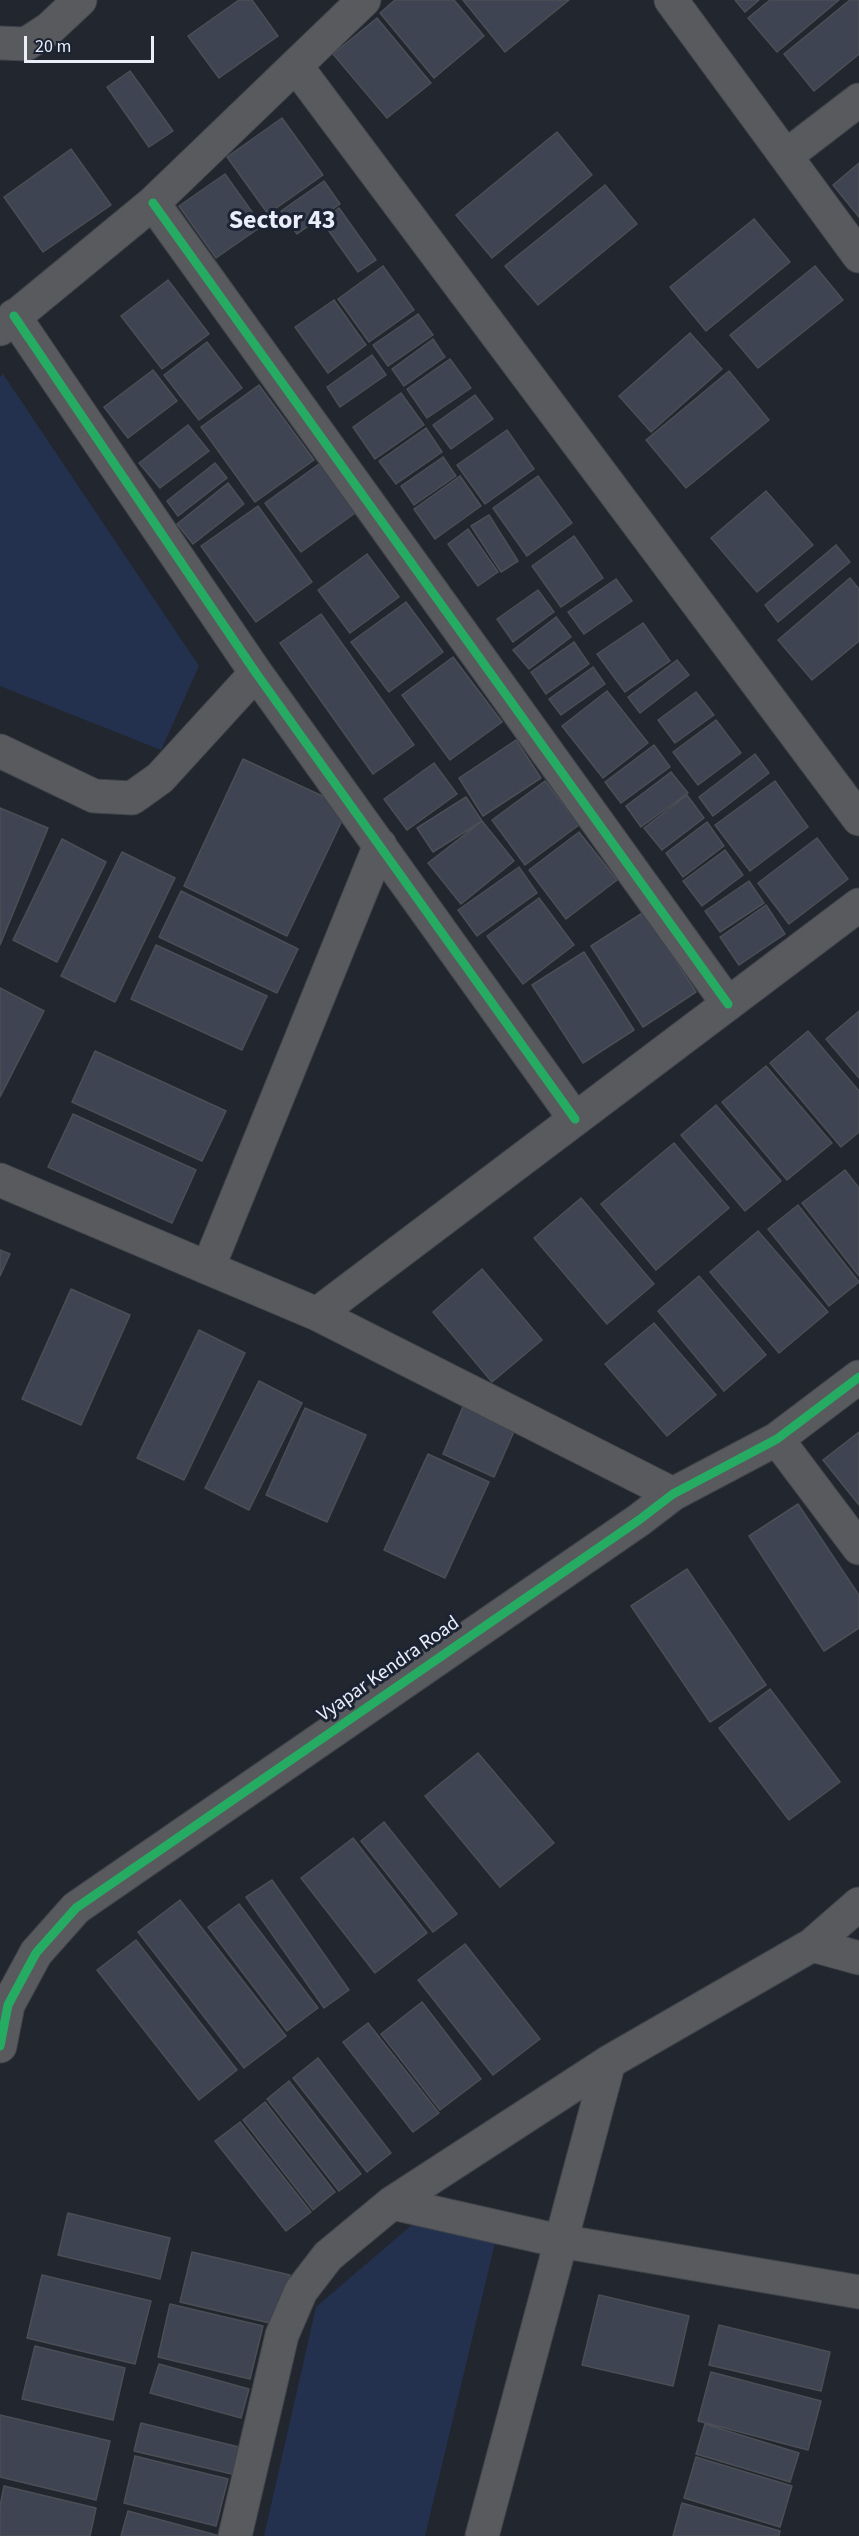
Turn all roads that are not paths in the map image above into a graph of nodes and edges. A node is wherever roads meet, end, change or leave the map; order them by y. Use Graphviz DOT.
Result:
graph roads {
  1 [pos="80,0"];
  2 [pos="364,0"];
  3 [pos="671,0"];
  4 [pos="0,44"];
  5 [pos="296,66"];
  6 [pos="859,100"];
  7 [pos="786,156"];
  8 [pos="153,203"];
  9 [pos="859,256"];
  10 [pos="7,322"];
  11 [pos="256,673"];
  12 [pos="0,751"];
  13 [pos="859,819"];
  14 [pos="380,845"];
  15 [pos="859,905"];
  16 [pos="728,1004"];
  17 [pos="575,1119"];
  18 [pos="0,1180"];
  19 [pos="208,1268"];
  20 [pos="317,1314"];
  21 [pos="859,1377"];
  22 [pos="777,1439"];
  23 [pos="673,1494"];
  24 [pos="859,1548"];
  25 [pos="859,1904"];
  26 [pos="812,1945"];
  27 [pos="859,1958"];
  28 [pos="0,2046"];
  29 [pos="609,2062"];
  30 [pos="392,2203"];
  31 [pos="560,2241"];
  32 [pos="859,2292"];
  33 [pos="235,2536"];
  34 [pos="483,2536"];
  1 -- 4 [label="street"];
  2 -- 5 [label="street"];
  3 -- 7 [label="street"];
  5 -- 8 [label="street"];
  5 -- 13 [label="street"];
  6 -- 7 [label="street"];
  7 -- 9 [label="street"];
  8 -- 10 [label="street"];
  8 -- 16 [label="street"];
  10 -- 11 [label="street"];
  11 -- 12 [label="street"];
  11 -- 14 [label="street"];
  14 -- 17 [label="street"];
  14 -- 19 [label="street"];
  15 -- 16 [label="street"];
  16 -- 17 [label="street"];
  17 -- 20 [label="street"];
  18 -- 19 [label="street"];
  19 -- 20 [label="street"];
  20 -- 23 [label="street"];
  21 -- 22 [label="street, Vyapar Kendra Road"];
  22 -- 23 [label="street, Vyapar Kendra Road"];
  22 -- 24 [label="street"];
  23 -- 28 [label="street, Vyapar Kendra Road"];
  25 -- 26 [label="street"];
  26 -- 27 [label="street"];
  26 -- 29 [label="street"];
  29 -- 30 [label="street"];
  29 -- 31 [label="street"];
  30 -- 31 [label="street"];
  30 -- 33 [label="street"];
  31 -- 32 [label="street"];
  31 -- 34 [label="street"];
}
